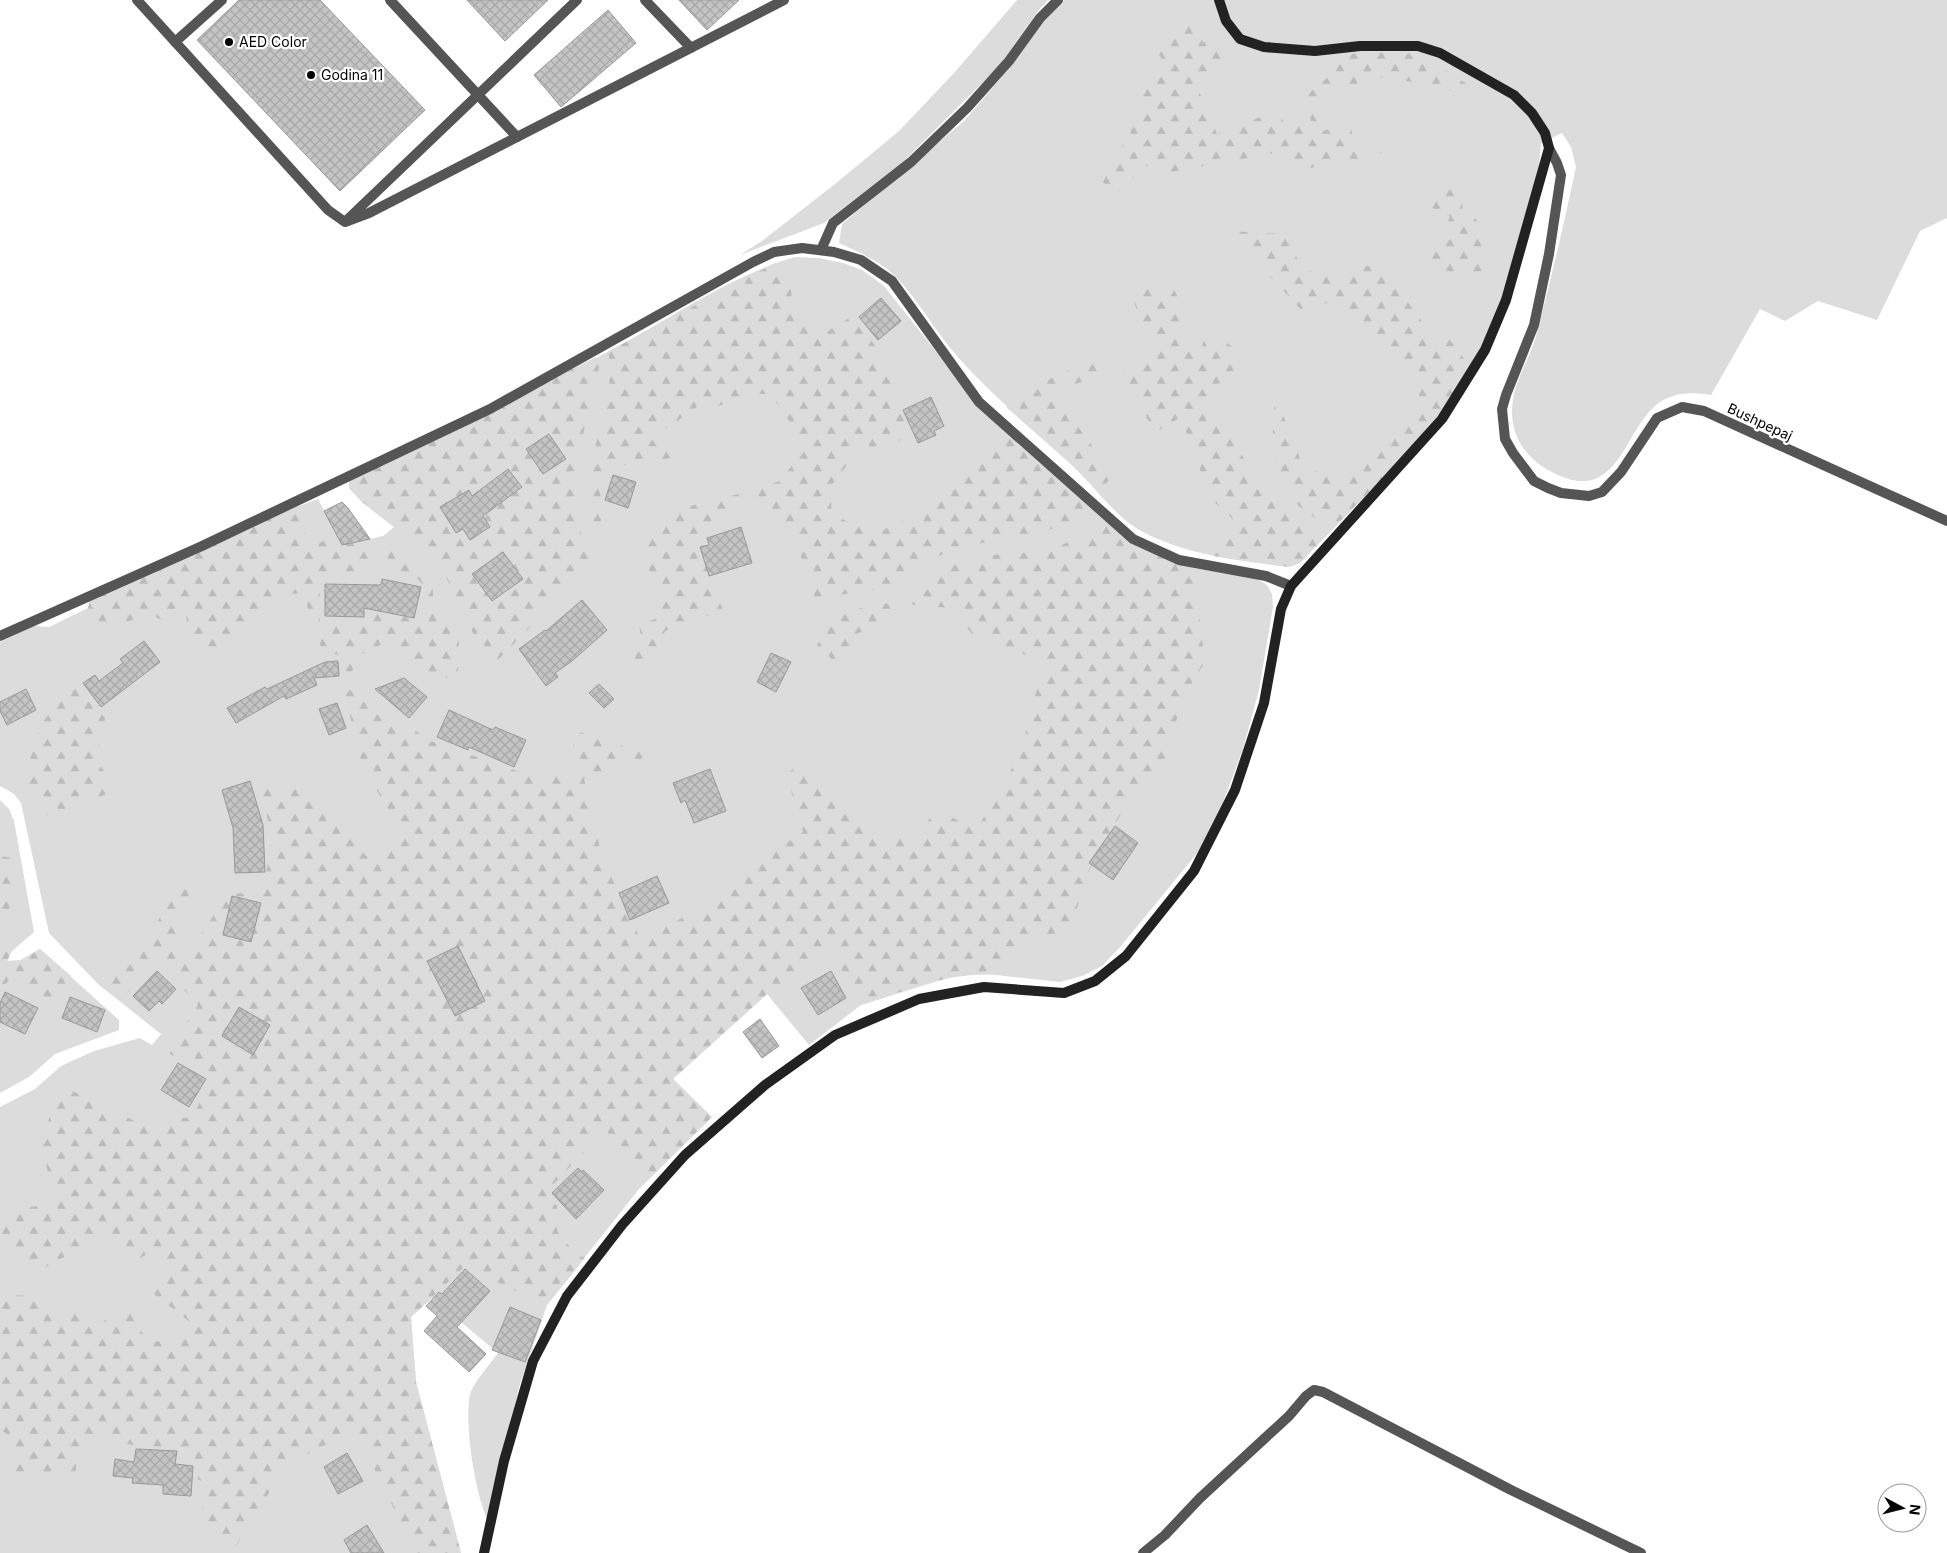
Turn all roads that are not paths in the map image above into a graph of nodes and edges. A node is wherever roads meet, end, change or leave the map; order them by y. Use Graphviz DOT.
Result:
graph roads {
  1 [pos="136,0"];
  2 [pos="222,0"];
  3 [pos="390,0"];
  4 [pos="576,0"];
  5 [pos="645,0"];
  6 [pos="784,0"];
  7 [pos="1058,0"];
  8 [pos="1219,0"];
  9 [pos="175,42"];
  10 [pos="691,48"];
  11 [pos="478,95"];
  12 [pos="517,137"];
  13 [pos="1549,148"];
  14 [pos="345,222"];
  15 [pos="821,250"];
  16 [pos="1947,521"];
  17 [pos="1291,586"];
  18 [pos="0,636"];
  19 [pos="484,1553"];
  20 [pos="1143,1553"];
  21 [pos="1641,1553"];
  1 -- 9 [label="street"];
  2 -- 9 [label="street"];
  3 -- 11 [label="street"];
  4 -- 11 [label="street"];
  5 -- 10 [label="street"];
  6 -- 10 [label="street"];
  7 -- 15 [label="street"];
  8 -- 13 [label="street"];
  9 -- 14 [label="street"];
  10 -- 12 [label="street"];
  11 -- 12 [label="street"];
  11 -- 14 [label="street"];
  12 -- 14 [label="street"];
  13 -- 16 [label="street, Bushpepaj"];
  13 -- 17 [label="street"];
  15 -- 17 [label="street"];
  15 -- 18 [label="street"];
  17 -- 19 [label="street"];
  20 -- 21 [label="street"];
}
